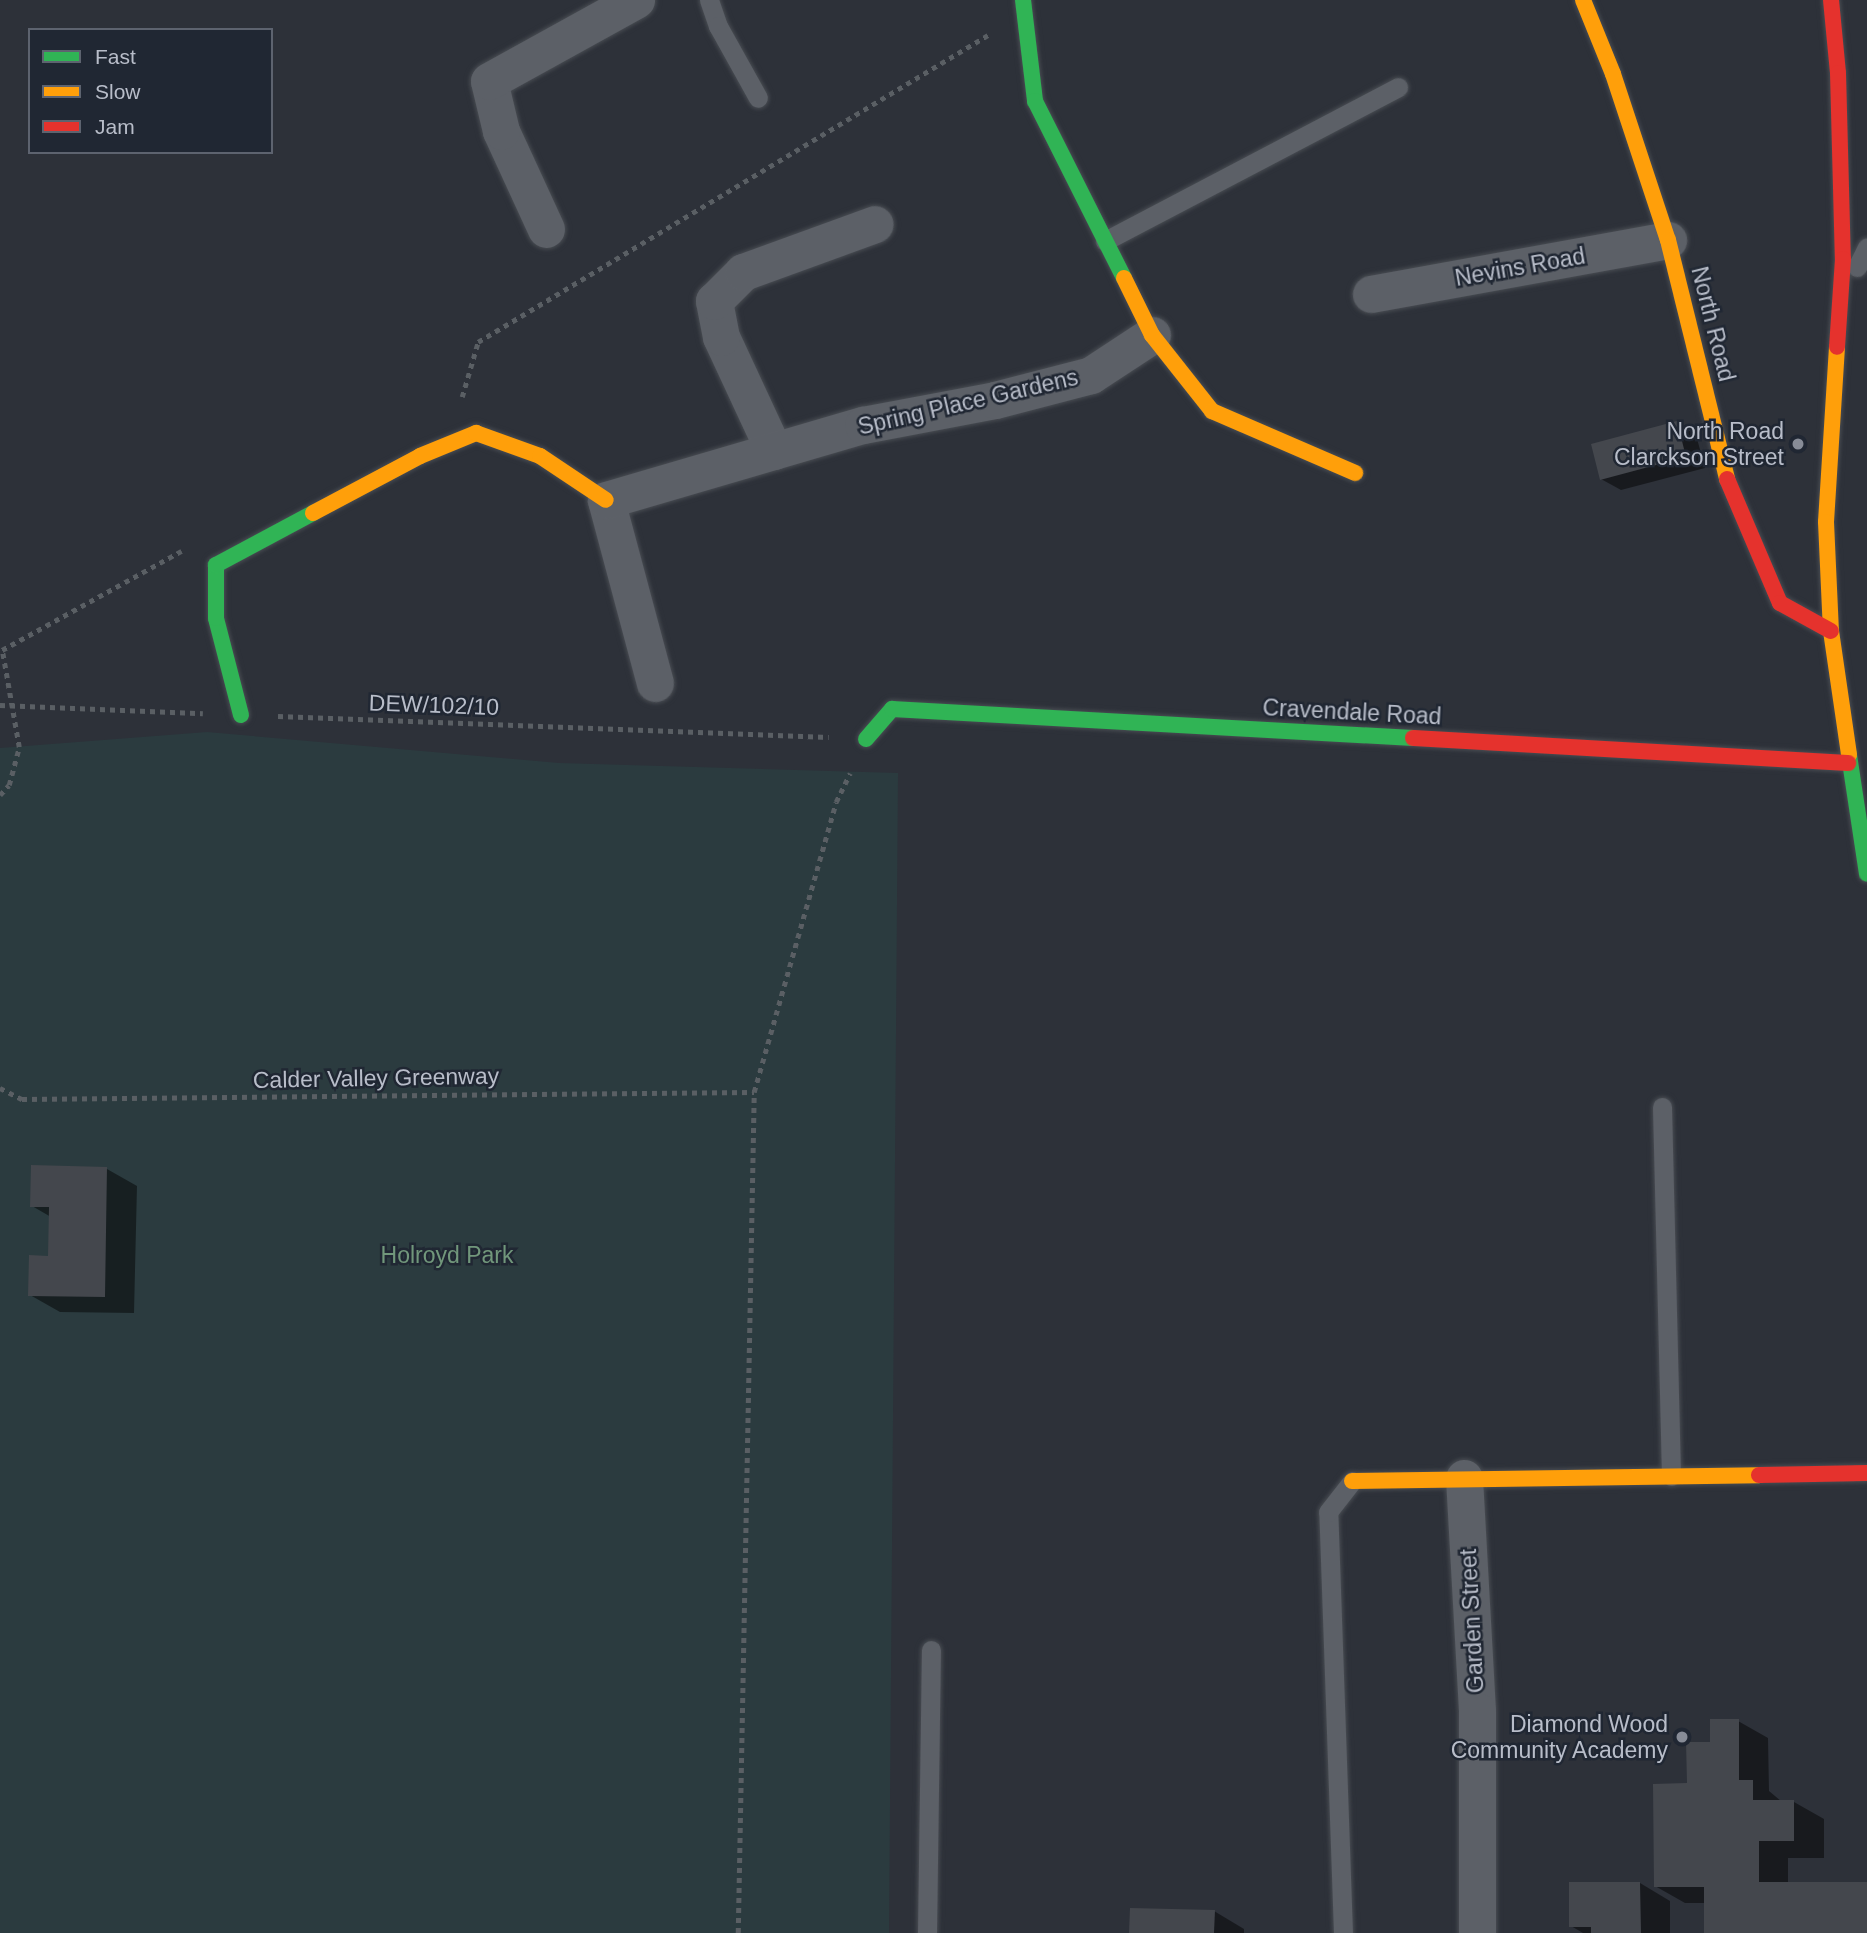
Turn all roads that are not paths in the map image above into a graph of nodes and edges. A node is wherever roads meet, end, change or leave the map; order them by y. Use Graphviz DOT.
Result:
graph roads {
  1 [pos="636,0"];
  2 [pos="709,0"];
  3 [pos="1583,0"];
  4 [pos="1831,0"];
  5 [pos="1024,6"];
  6 [pos="1398,87"];
  7 [pos="758,98"];
  8 [pos="875,224"];
  9 [pos="546,229"];
  10 [pos="1668,240"];
  11 [pos="1105,241"];
  12 [pos="1859,261"];
  13 [pos="1371,294"];
  14 [pos="1152,335"];
  15 [pos="774,451"];
  16 [pos="1355,473"];
  17 [pos="606,500"];
  18 [pos="1831,631"];
  19 [pos="655,682"];
  20 [pos="241,715"];
  21 [pos="866,739"];
  22 [pos="1848,762"];
  23 [pos="1867,874"];
  24 [pos="1662,1107"];
  25 [pos="1867,1474"];
  26 [pos="1671,1476"];
  27 [pos="1464,1478"];
  28 [pos="1352,1481"];
  29 [pos="931,1650"];
  30 [pos="927,1933"];
  31 [pos="1343,1933"];
  32 [pos="1477,1933"];
  1 -- 9 [label="street"];
  2 -- 7 [label="lane"];
  3 -- 10 [label="street, North Road"];
  4 -- 12 [label="street"];
  5 -- 11 [label="street"];
  6 -- 11 [label="lane"];
  8 -- 15 [label="street"];
  10 -- 13 [label="street, Nevins Road"];
  10 -- 18 [label="street, North Road"];
  11 -- 14 [label="street"];
  12 -- 18 [label="street"];
  14 -- 15 [label="street, Spring Place Gardens"];
  14 -- 16 [label="street"];
  15 -- 17 [label="street, Spring Place Gardens"];
  17 -- 19 [label="street"];
  17 -- 20 [label="street"];
  18 -- 22 [label="street"];
  21 -- 22 [label="street, Cravendale Road"];
  22 -- 23 [label="street"];
  24 -- 26 [label="lane"];
  25 -- 26 [label="street"];
  26 -- 27 [label="street"];
  27 -- 28 [label="street"];
  27 -- 32 [label="street, Garden Street"];
  28 -- 31 [label="lane"];
  29 -- 30 [label="lane"];
}
